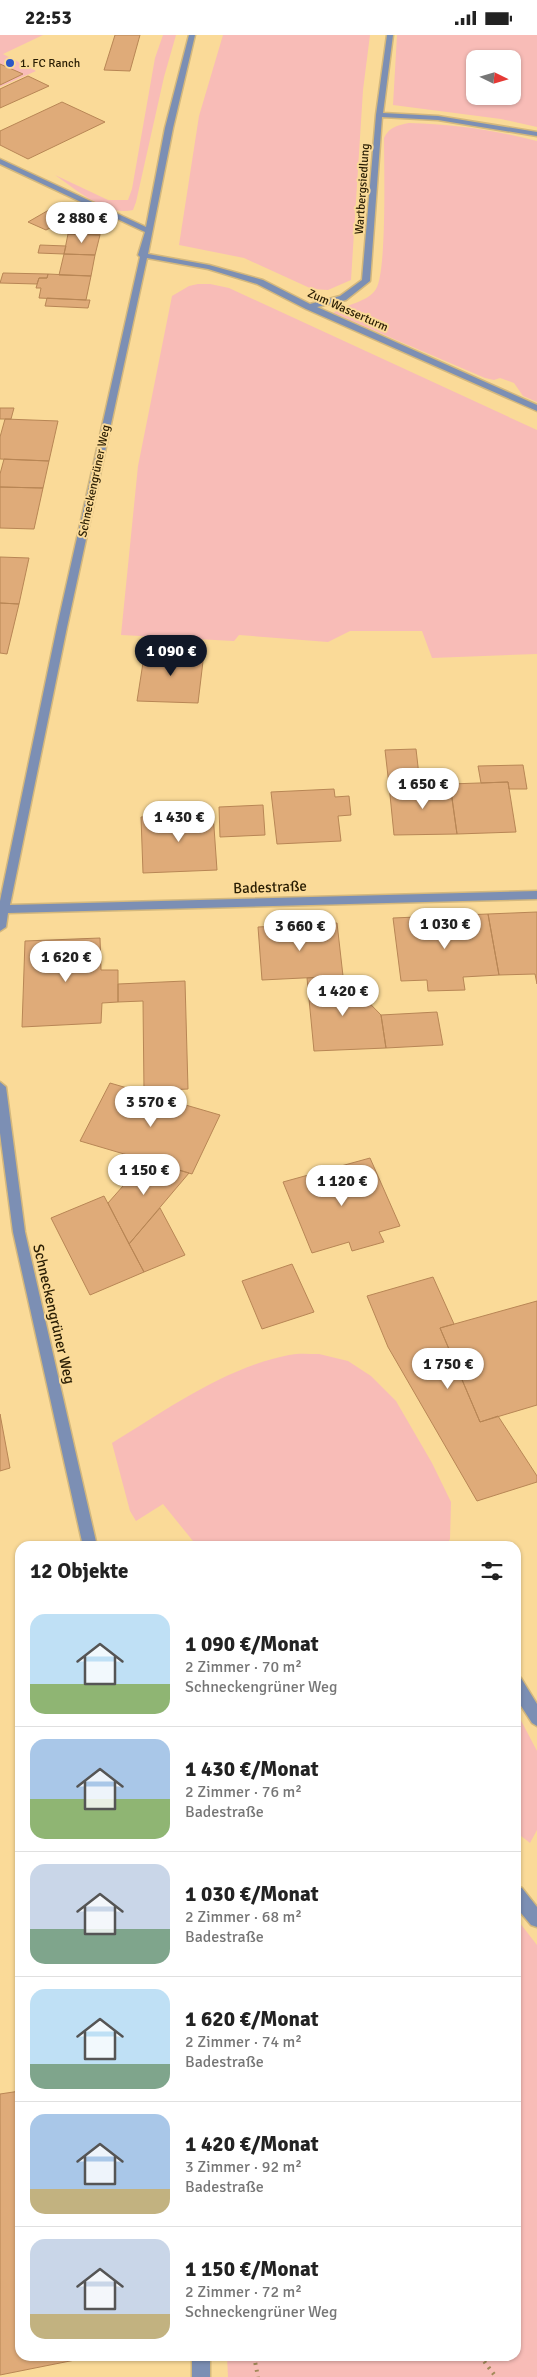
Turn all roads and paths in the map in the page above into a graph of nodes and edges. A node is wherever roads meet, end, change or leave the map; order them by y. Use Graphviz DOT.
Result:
graph roads {
  1 [pos="192,35"];
  2 [pos="390,35"];
  3 [pos="379,115"];
  4 [pos="537,134"];
  5 [pos="0,161"];
  6 [pos="149,231"];
  7 [pos="142,255"];
  8 [pos="309,307"];
  9 [pos="537,408"];
  10 [pos="537,895"];
  11 [pos="5,909"];
  12 [pos="0,927"];
  13 [pos="0,1087"];
  14 [pos="89,1541"];
  15 [pos="521,1691"];
  16 [pos="537,1718"];
  17 [pos="521,1901"];
  18 [pos="537,1919"];
  19 [pos="201,2361"];
  20 [pos="255,2361"];
  21 [pos="484,2361"];
  22 [pos="201,2377"];
  23 [pos="258,2377"];
  24 [pos="496,2377"];
  1 -- 6 [label="street, Schneckengrüner Weg"];
  2 -- 3 [label="street, Wartbergsiedlung"];
  3 -- 4 [label="street"];
  3 -- 8 [label="street, Wartbergsiedlung"];
  5 -- 6 [label="street"];
  6 -- 7 [label="street, Schneckengrüner Weg"];
  7 -- 8 [label="street, Zum Wasserturm"];
  7 -- 11 [label="street, Schneckengrüner Weg"];
  8 -- 9 [label="street, Zum Wasserturm"];
  10 -- 11 [label="street, Badestraße"];
  11 -- 12 [label="street, Schneckengrüner Weg"];
  13 -- 14 [label="street, Schneckengrüner Weg"];
  15 -- 16 [label="street"];
  17 -- 18 [label="street"];
  19 -- 22 [label="street"];
  20 -- 23 [label="path"];
  21 -- 24 [label="path"];
}
